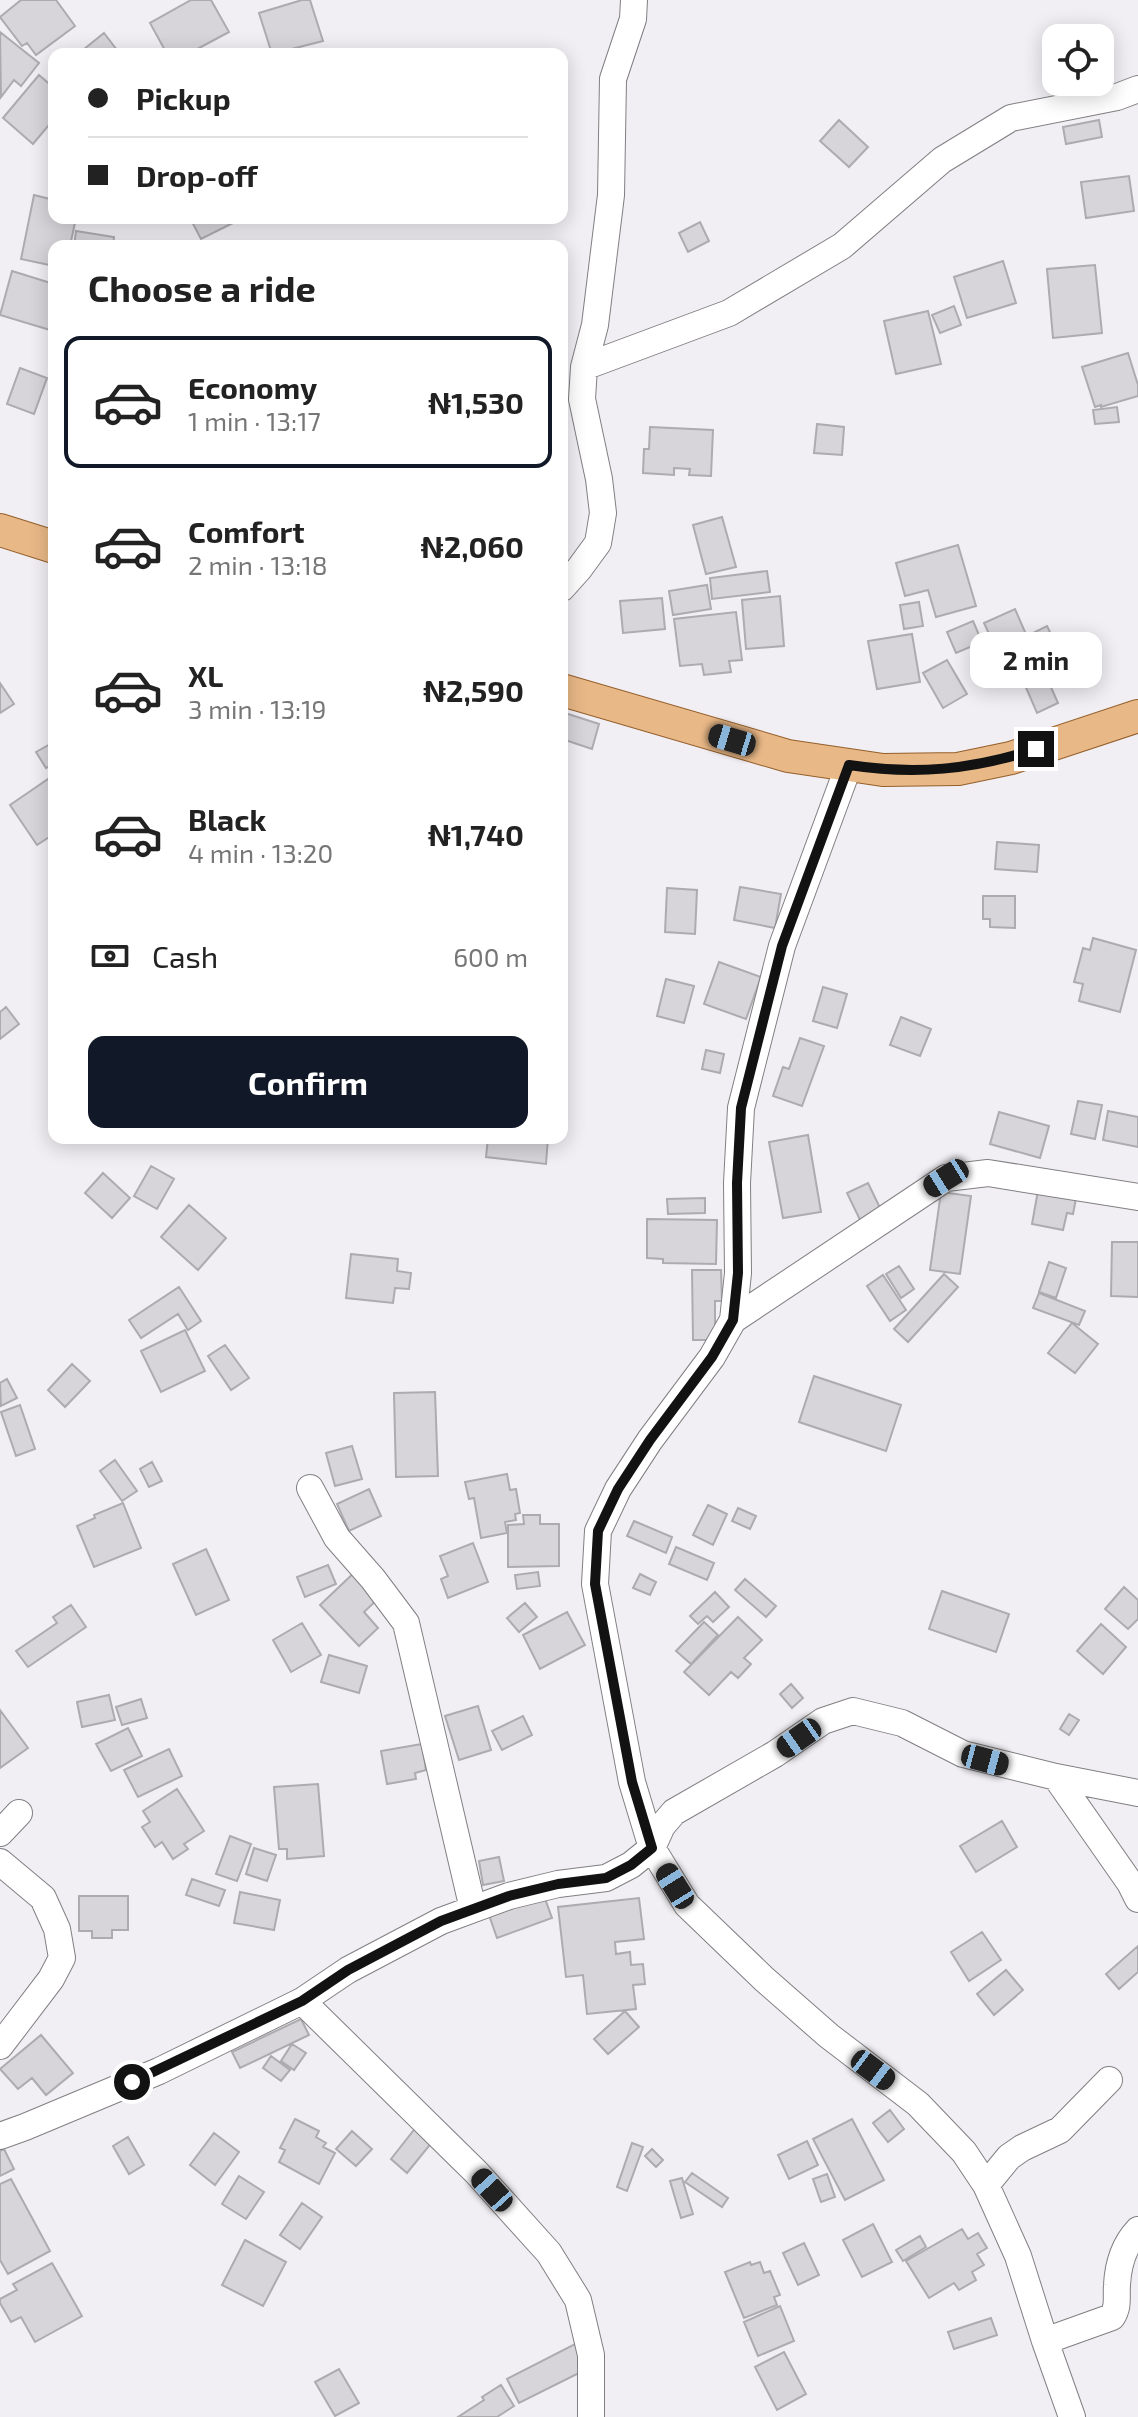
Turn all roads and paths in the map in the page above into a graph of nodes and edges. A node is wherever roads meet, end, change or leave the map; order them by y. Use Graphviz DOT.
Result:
graph roads {
  1 [pos="634,0"];
  2 [pos="1138,89"];
  3 [pos="584,367"];
  4 [pos="0,530"];
  5 [pos="48,545"];
  6 [pos="568,581"];
  7 [pos="568,692"];
  8 [pos="1138,716"];
  9 [pos="849,765"];
  10 [pos="1138,1197"];
  11 [pos="733,1320"];
  12 [pos="310,1488"];
  13 [pos="1056,1777"];
  14 [pos="1138,1793"];
  15 [pos="19,1813"];
  16 [pos="0,1833"];
  17 [pos="652,1848"];
  18 [pos="0,1862"];
  19 [pos="1138,1899"];
  20 [pos="473,1909"];
  21 [pos="302,2001"];
  22 [pos="0,2046"];
  23 [pos="1109,2080"];
  24 [pos="0,2136"];
  25 [pos="986,2185"];
  26 [pos="1138,2230"];
  27 [pos="1045,2341"];
  28 [pos="591,2417"];
  29 [pos="1072,2417"];
  1 -- 3 [label="street"];
  2 -- 3 [label="street"];
  3 -- 6 [label="street"];
  4 -- 5 [label="main road"];
  7 -- 9 [label="main road"];
  8 -- 9 [label="main road"];
  9 -- 11 [label="street"];
  10 -- 11 [label="street"];
  11 -- 17 [label="street"];
  12 -- 20 [label="street"];
  13 -- 14 [label="street"];
  13 -- 17 [label="street"];
  13 -- 19 [label="street"];
  15 -- 16 [label="street"];
  17 -- 20 [label="street"];
  17 -- 25 [label="street"];
  18 -- 22 [label="street"];
  20 -- 21 [label="street"];
  21 -- 24 [label="street"];
  21 -- 28 [label="street"];
  23 -- 25 [label="street"];
  25 -- 27 [label="street"];
  26 -- 27 [label="street"];
  27 -- 29 [label="street"];
}
